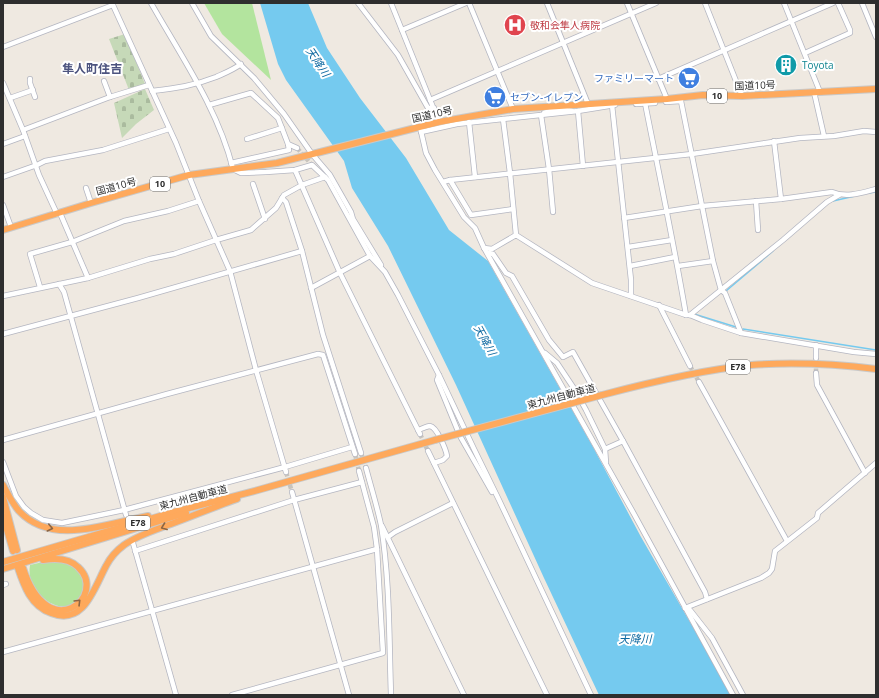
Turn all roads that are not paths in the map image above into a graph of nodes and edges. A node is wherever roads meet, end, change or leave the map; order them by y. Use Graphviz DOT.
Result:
graph roads {
  1 [pos="151,3"];
  2 [pos="192,3"];
  3 [pos="358,3"];
  4 [pos="391,3"];
  5 [pos="466,3"];
  6 [pos="469,3"];
  7 [pos="547,3"];
  8 [pos="627,3"];
  9 [pos="656,3"];
  10 [pos="705,3"];
  11 [pos="784,3"];
  12 [pos="833,3"];
  13 [pos="838,3"];
  14 [pos="862,3"];
  15 [pos="113,4"];
  16 [pos="631,14"];
  17 [pos="791,22"];
  18 [pos="875,29"];
  19 [pos="402,30"];
  20 [pos="876,37"];
  21 [pos="564,43"];
  22 [pos="3,47"];
  23 [pos="724,50"];
  24 [pos="805,53"];
  25 [pos="241,64"];
  26 [pos="497,71"];
  27 [pos="30,79"];
  28 [pos="658,79"];
  29 [pos="104,81"];
  30 [pos="3,83"];
  31 [pos="198,84"];
  32 [pos="149,85"];
  33 [pos="876,89"];
  34 [pos="33,90"];
  35 [pos="152,91"];
  36 [pos="817,92"];
  37 [pos="742,96"];
  38 [pos="35,97"];
  39 [pos="110,97"];
  40 [pos="10,98"];
  41 [pos="430,100"];
  42 [pos="667,100"];
  43 [pos="588,104"];
  44 [pos="645,104"];
  45 [pos="209,105"];
  46 [pos="612,105"];
  47 [pos="558,107"];
  48 [pos="434,108"];
  49 [pos="513,109"];
  50 [pos="578,111"];
  51 [pos="284,114"];
  52 [pos="541,115"];
  53 [pos="278,118"];
  54 [pos="503,118"];
  55 [pos="439,122"];
  56 [pos="468,122"];
  57 [pos="282,128"];
  58 [pos="169,129"];
  59 [pos="420,129"];
  60 [pos="23,130"];
  61 [pos="876,132"];
  62 [pos="25,136"];
  63 [pos="824,136"];
  64 [pos="247,139"];
  65 [pos="774,141"];
  66 [pos="3,144"];
  67 [pos="288,144"];
  68 [pos="297,148"];
  69 [pos="312,154"];
  70 [pos="692,154"];
  71 [pos="656,157"];
  72 [pos="619,162"];
  73 [pos="37,165"];
  74 [pos="232,166"];
  75 [pos="583,166"];
  76 [pos="549,169"];
  77 [pos="295,170"];
  78 [pos="510,173"];
  79 [pos="189,175"];
  80 [pos="3,177"];
  81 [pos="325,177"];
  82 [pos="475,177"];
  83 [pos="332,178"];
  84 [pos="450,180"];
  85 [pos="443,182"];
  86 [pos="253,184"];
  87 [pos="302,185"];
  88 [pos="86,188"];
  89 [pos="876,189"];
  90 [pos="334,192"];
  91 [pos="839,195"];
  92 [pos="282,198"];
  93 [pos="781,199"];
  94 [pos="756,200"];
  95 [pos="199,201"];
  96 [pos="91,203"];
  97 [pos="3,204"];
  98 [pos="702,206"];
  99 [pos="513,209"];
  100 [pos="553,212"];
  101 [pos="667,212"];
  102 [pos="59,213"];
  103 [pos="624,218"];
  104 [pos="265,219"];
  105 [pos="11,227"];
  106 [pos="3,230"];
  107 [pos="758,230"];
  108 [pos="516,235"];
  109 [pos="216,240"];
  110 [pos="672,240"];
  111 [pos="72,242"];
  112 [pos="628,247"];
  113 [pos="484,248"];
  114 [pos="302,251"];
  115 [pos="488,253"];
  116 [pos="370,256"];
  117 [pos="675,257"];
  118 [pos="713,261"];
  119 [pos="630,266"];
  120 [pos="678,266"];
  121 [pos="230,271"];
  122 [pos="384,272"];
  123 [pos="340,273"];
  124 [pos="88,278"];
  125 [pos="59,284"];
  126 [pos="40,287"];
  127 [pos="311,288"];
  128 [pos="721,290"];
  129 [pos="3,296"];
  130 [pos="631,296"];
  131 [pos="658,305"];
  132 [pos="688,315"];
  133 [pos="70,316"];
  134 [pos="741,333"];
  135 [pos="3,334"];
  136 [pos="816,345"];
  137 [pos="542,350"];
  138 [pos="876,354"];
  139 [pos="816,358"];
  140 [pos="690,366"];
  141 [pos="876,369"];
  142 [pos="256,370"];
  143 [pos="816,372"];
  144 [pos="699,382"];
  145 [pos="98,414"];
  146 [pos="3,440"];
  147 [pos="623,441"];
  148 [pos="352,447"];
  149 [pos="605,449"];
  150 [pos="428,451"];
  151 [pos="3,462"];
  152 [pos="434,463"];
  153 [pos="876,463"];
  154 [pos="606,466"];
  155 [pos="285,467"];
  156 [pos="366,468"];
  157 [pos="359,471"];
  158 [pos="286,472"];
  159 [pos="865,473"];
  160 [pos="307,477"];
  161 [pos="362,482"];
  162 [pos="3,485"];
  163 [pos="258,490"];
  164 [pos="292,492"];
  165 [pos="3,497"];
  166 [pos="294,500"];
  167 [pos="453,504"];
  168 [pos="174,512"];
  169 [pos="125,513"];
  170 [pos="3,516"];
  171 [pos="380,523"];
  172 [pos="388,537"];
  173 [pos="787,541"];
  174 [pos="134,543"];
  175 [pos="377,549"];
  176 [pos="135,551"];
  177 [pos="3,562"];
  178 [pos="20,564"];
  179 [pos="313,566"];
  180 [pos="3,569"];
  181 [pos="707,599"];
  182 [pos="685,608"];
  183 [pos="153,611"];
  184 [pos="3,652"];
  185 [pos="341,665"];
  186 [pos="176,695"];
  187 [pos="232,695"];
  188 [pos="349,695"];
  189 [pos="391,695"];
  190 [pos="464,695"];
  191 [pos="547,695"];
  192 [pos="591,695"];
  193 [pos="733,695"];
  194 [pos="744,695"];
  1 -- 31 [label="street"];
  2 -- 25 [label="street"];
  3 -- 48 [label="street"];
  4 -- 19 [label="street"];
  5 -- 19 [label="street"];
  6 -- 26 [label="street"];
  7 -- 21 [label="street"];
  8 -- 16 [label="street"];
  9 -- 16 [label="street"];
  10 -- 23 [label="street"];
  11 -- 17 [label="street"];
  12 -- 17 [label="street"];
  13 -- 24 [label="street"];
  14 -- 18 [label="street"];
  15 -- 22 [label="street"];
  15 -- 32 [label="street"];
  16 -- 21 [label="street"];
  16 -- 28 [label="street"];
  17 -- 23 [label="street"];
  17 -- 24 [label="street"];
  18 -- 20 [label="street"];
  19 -- 41 [label="street"];
  21 -- 26 [label="street"];
  21 -- 43 [label="street"];
  23 -- 28 [label="street"];
  23 -- 37 [label="street"];
  24 -- 36 [label="street"];
  25 -- 31 [label="street"];
  25 -- 51 [label="street"];
  26 -- 41 [label="street"];
  26 -- 49 [label="street"];
  27 -- 34 [label="street"];
  28 -- 42 [label="street"];
  29 -- 39 [label="street"];
  30 -- 40 [label="street"];
  31 -- 35 [label="street"];
  31 -- 45 [label="street"];
  32 -- 35 [label="street"];
  32 -- 39 [label="street"];
  33 -- 36 [label="highway, 国道10号 / 10"];
  34 -- 38 [label="street"];
  34 -- 40 [label="street"];
  35 -- 58 [label="street"];
  36 -- 37 [label="highway, 国道10号 / 10"];
  36 -- 63 [label="street"];
  37 -- 42 [label="highway, 国道10号 / 10"];
  39 -- 60 [label="street"];
  40 -- 60 [label="street"];
  41 -- 48 [label="street"];
  42 -- 43 [label="highway, 国道10号 / 10"];
  43 -- 47 [label="highway, 国道10号 / 10"];
  44 -- 46 [label="street"];
  44 -- 70 [label="street"];
  44 -- 71 [label="street"];
  45 -- 53 [label="street"];
  45 -- 74 [label="street"];
  46 -- 50 [label="street"];
  46 -- 72 [label="street"];
  47 -- 49 [label="highway, 国道10号 / 10"];
  47 -- 50 [label="street"];
  47 -- 52 [label="street"];
  48 -- 55 [label="street"];
  49 -- 55 [label="highway, 国道10号 / 10"];
  50 -- 52 [label="street"];
  50 -- 75 [label="street"];
  51 -- 53 [label="street"];
  51 -- 69 [label="street"];
  52 -- 54 [label="street"];
  52 -- 76 [label="street"];
  53 -- 57 [label="street"];
  54 -- 56 [label="street"];
  54 -- 78 [label="street"];
  55 -- 59 [label="highway, 国道10号 / 10"];
  56 -- 59 [label="street"];
  56 -- 82 [label="street"];
  57 -- 64 [label="street"];
  57 -- 67 [label="street"];
  58 -- 73 [label="street"];
  58 -- 79 [label="street"];
  59 -- 69 [label="highway, 国道10号 / 10"];
  59 -- 85 [label="street"];
  60 -- 62 [label="street"];
  61 -- 63 [label="street"];
  62 -- 66 [label="street"];
  62 -- 73 [label="street"];
  63 -- 65 [label="street"];
  65 -- 70 [label="street"];
  65 -- 93 [label="street"];
  67 -- 68 [label="street"];
  67 -- 74 [label="street"];
  69 -- 74 [label="highway, 国道10号 / 10"];
  69 -- 83 [label="street"];
  70 -- 71 [label="street"];
  70 -- 98 [label="street"];
  71 -- 72 [label="street"];
  71 -- 101 [label="street"];
  72 -- 75 [label="street"];
  72 -- 103 [label="street"];
  73 -- 80 [label="street"];
  73 -- 102 [label="street"];
  74 -- 77 [label="street"];
  74 -- 79 [label="highway, 国道10号 / 10"];
  75 -- 76 [label="street"];
  76 -- 78 [label="street"];
  76 -- 100 [label="street"];
  77 -- 81 [label="street"];
  77 -- 87 [label="street"];
  78 -- 82 [label="street"];
  78 -- 99 [label="street"];
  79 -- 95 [label="street"];
  79 -- 96 [label="highway, 国道10号 / 10"];
  81 -- 87 [label="street"];
  81 -- 90 [label="street"];
  82 -- 84 [label="street"];
  83 -- 90 [label="street"];
  83 -- 122 [label="street"];
  84 -- 85 [label="street"];
  84 -- 99 [label="street"];
  85 -- 113 [label="street"];
  86 -- 104 [label="street"];
  87 -- 92 [label="street"];
  87 -- 123 [label="street"];
  88 -- 96 [label="street"];
  89 -- 91 [label="street"];
  90 -- 116 [label="street"];
  91 -- 93 [label="street"];
  91 -- 128 [label="street"];
  92 -- 104 [label="street"];
  92 -- 114 [label="street"];
  93 -- 94 [label="street"];
  94 -- 98 [label="street"];
  94 -- 107 [label="street"];
  95 -- 109 [label="street"];
  95 -- 111 [label="street"];
  96 -- 102 [label="highway, 国道10号 / 10"];
  97 -- 105 [label="street"];
  98 -- 101 [label="street"];
  98 -- 118 [label="street"];
  99 -- 108 [label="street"];
  101 -- 103 [label="street"];
  101 -- 110 [label="street"];
  102 -- 105 [label="highway, 国道10号 / 10"];
  102 -- 111 [label="street"];
  103 -- 112 [label="street"];
  104 -- 109 [label="street"];
  105 -- 106 [label="highway, 国道10号 / 10"];
  108 -- 113 [label="street"];
  108 -- 130 [label="street"];
  109 -- 121 [label="street"];
  109 -- 124 [label="street"];
  110 -- 112 [label="street"];
  110 -- 117 [label="street"];
  111 -- 124 [label="street"];
  111 -- 126 [label="street"];
  112 -- 119 [label="street"];
  113 -- 115 [label="street"];
  114 -- 121 [label="street"];
  114 -- 127 [label="street"];
  115 -- 137 [label="street"];
  115 -- 147 [label="street"];
  116 -- 122 [label="street"];
  116 -- 123 [label="street"];
  117 -- 119 [label="street"];
  117 -- 120 [label="street"];
  118 -- 120 [label="street"];
  118 -- 128 [label="street"];
  119 -- 130 [label="street"];
  120 -- 132 [label="street"];
  121 -- 133 [label="street"];
  121 -- 142 [label="street"];
  122 -- 192 [label="street"];
  123 -- 127 [label="street"];
  123 -- 152 [label="street"];
  124 -- 125 [label="street"];
  125 -- 126 [label="street"];
  125 -- 133 [label="street"];
  126 -- 129 [label="street"];
  127 -- 148 [label="street"];
  128 -- 132 [label="street"];
  128 -- 134 [label="street"];
  130 -- 131 [label="street"];
  131 -- 132 [label="street"];
  131 -- 140 [label="street"];
  132 -- 134 [label="street"];
  133 -- 135 [label="street"];
  133 -- 145 [label="street"];
  134 -- 136 [label="street"];
  136 -- 138 [label="street"];
  136 -- 139 [label="street"];
  137 -- 149 [label="street"];
  137 -- 154 [label="street"];
  141 -- 160 [label="highway, 東九州自動車道 / E78, bridge"];
  142 -- 145 [label="street"];
  142 -- 148 [label="street"];
  142 -- 155 [label="street"];
  143 -- 159 [label="street"];
  144 -- 173 [label="street"];
  145 -- 146 [label="street"];
  145 -- 169 [label="street"];
  147 -- 149 [label="street"];
  147 -- 181 [label="street"];
  148 -- 155 [label="street"];
  149 -- 154 [label="street"];
  150 -- 152 [label="street"];
  151 -- 169 [label="street"];
  152 -- 167 [label="street"];
  153 -- 159 [label="street"];
  154 -- 182 [label="street"];
  155 -- 158 [label="street"];
  155 -- 169 [label="street"];
  156 -- 171 [label="street"];
  157 -- 161 [label="street"];
  159 -- 173 [label="street"];
  160 -- 163 [label="highway, 東九州自動車道 / E78"];
  160 -- 178 [label="highway, one-way"];
  161 -- 166 [label="street"];
  161 -- 175 [label="street"];
  162 -- 168 [label="highway, one-way"];
  163 -- 168 [label="highway, 東九州自動車道 / E78"];
  163 -- 178 [label="highway, 東九州自動車道 / E78"];
  164 -- 166 [label="street"];
  165 -- 170 [label="highway"];
  166 -- 176 [label="street"];
  166 -- 179 [label="street"];
  167 -- 172 [label="street"];
  167 -- 191 [label="street"];
  168 -- 178 [label="highway, 東九州自動車道 / E78"];
  171 -- 172 [label="street"];
  171 -- 189 [label="street"];
  172 -- 190 [label="street"];
  173 -- 181 [label="street"];
  174 -- 176 [label="street"];
  175 -- 179 [label="street"];
  175 -- 185 [label="street"];
  176 -- 183 [label="street"];
  177 -- 178 [label="highway, E78"];
  178 -- 180 [label="highway, E78"];
  178 -- 180 [label="highway, one-way"];
  179 -- 183 [label="street"];
  179 -- 185 [label="street"];
  181 -- 182 [label="street"];
  182 -- 193 [label="street"];
  182 -- 194 [label="street"];
  183 -- 184 [label="street"];
  183 -- 186 [label="street"];
  185 -- 187 [label="street"];
  185 -- 188 [label="street"];
}
